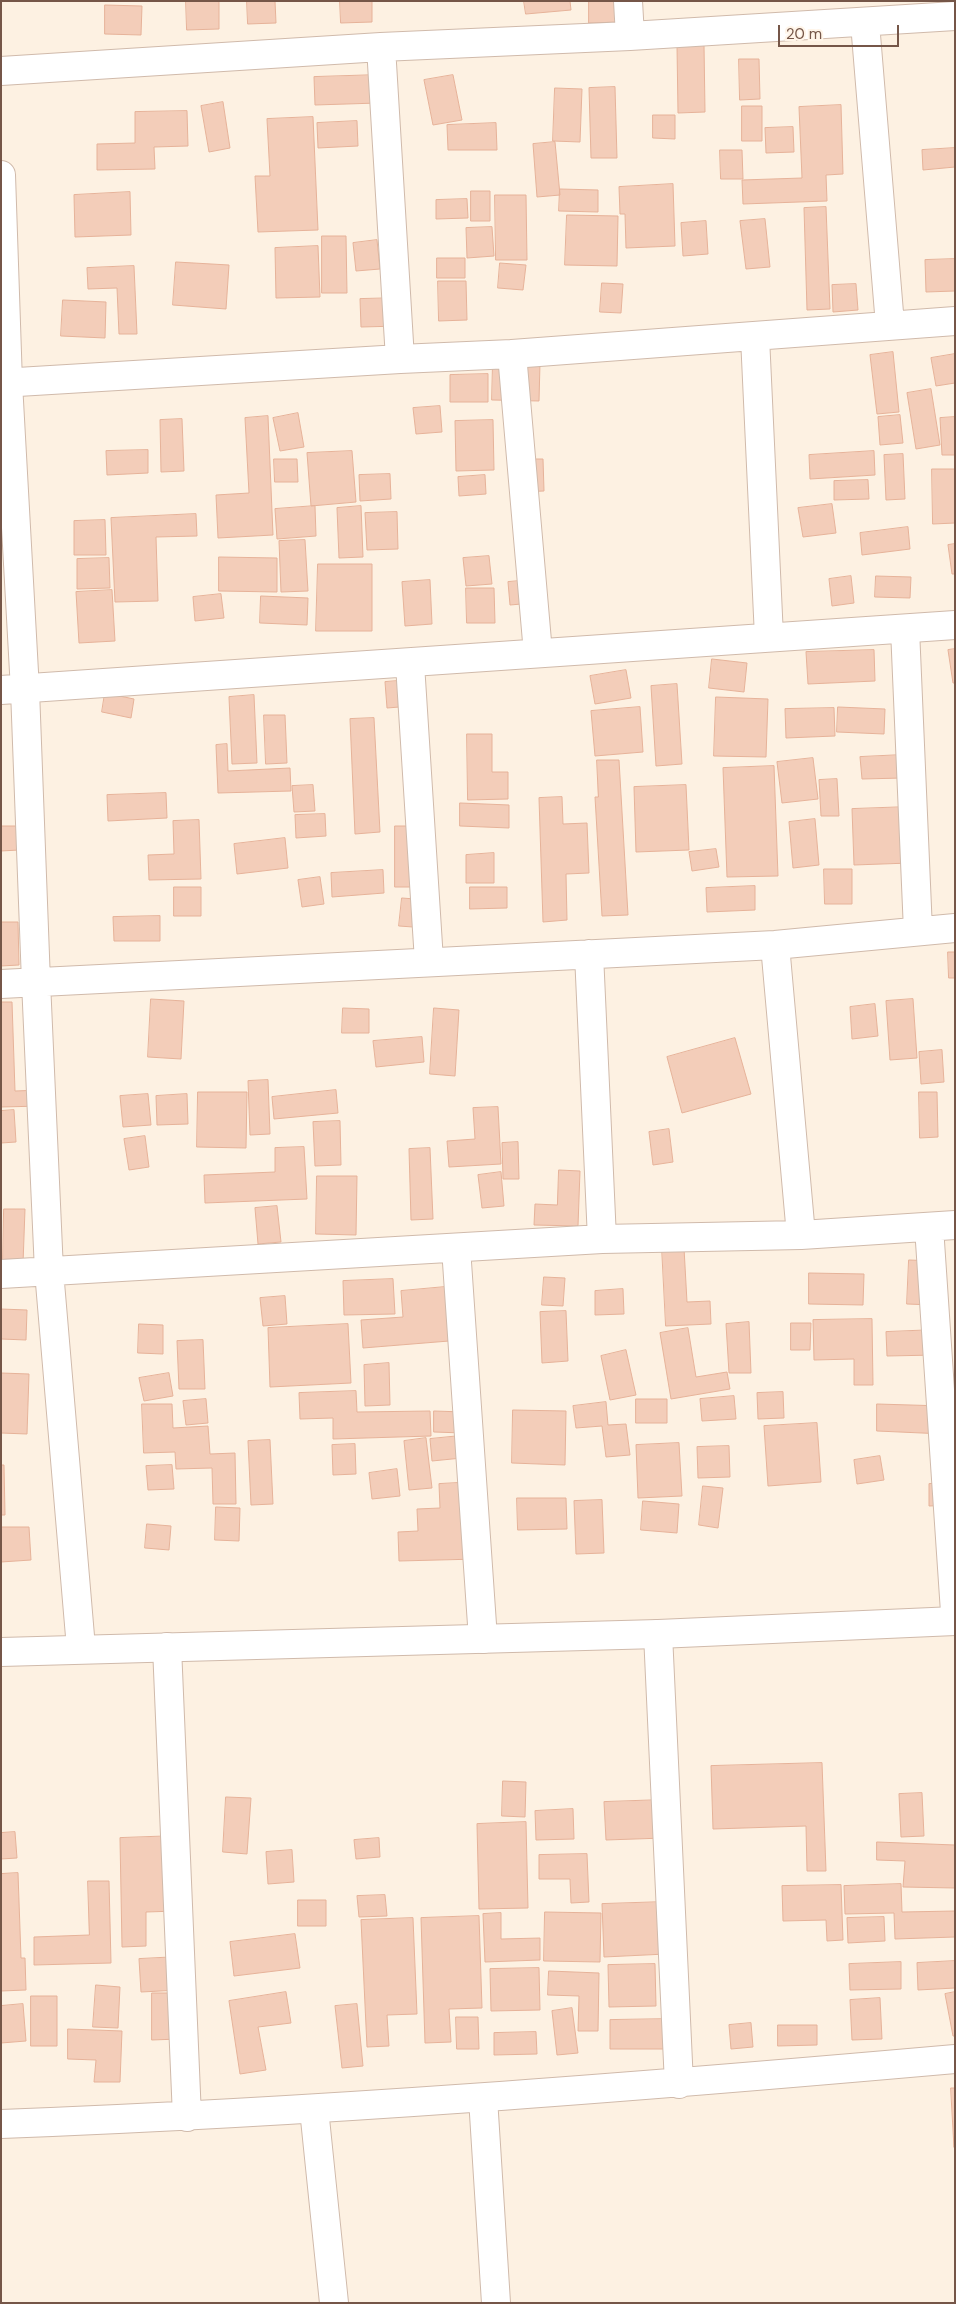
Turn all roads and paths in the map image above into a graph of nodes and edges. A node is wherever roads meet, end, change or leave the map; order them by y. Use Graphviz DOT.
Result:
graph roads {
  1 [pos="628,1"];
  2 [pos="955,16"];
  3 [pos="866,22"];
  4 [pos="630,36"];
  5 [pos="381,47"];
  6 [pos="1,71"];
  7 [pos="1,176"];
  8 [pos="955,321"];
  9 [pos="890,325"];
  10 [pos="755,337"];
  11 [pos="512,354"];
  12 [pos="400,358"];
  13 [pos="4,383"];
  14 [pos="955,625"];
  15 [pos="904,629"];
  16 [pos="769,637"];
  17 [pos="538,653"];
  18 [pos="410,664"];
  19 [pos="13,690"];
  20 [pos="955,928"];
  21 [pos="918,931"];
  22 [pos="775,945"];
  23 [pos="589,954"];
  24 [pos="429,961"];
  25 [pos="36,982"];
  26 [pos="1,984"];
  27 [pos="942,1226"];
  28 [pos="801,1235"];
  29 [pos="602,1239"];
  30 [pos="456,1248"];
  31 [pos="50,1271"];
  32 [pos="1,1274"];
  33 [pos="955,1612"];
  34 [pos="955,1621"];
  35 [pos="658,1634"];
  36 [pos="482,1640"];
  37 [pos="167,1647"];
  38 [pos="81,1648"];
  39 [pos="1,1652"];
  40 [pos="955,2059"];
  41 [pos="679,2084"];
  42 [pos="482,2098"];
  43 [pos="314,2108"];
  44 [pos="187,2117"];
  45 [pos="1,2124"];
  46 [pos="334,2303"];
  47 [pos="496,2303"];
  1 -- 4 [label="street"];
  2 -- 3 [label="street"];
  3 -- 4 [label="street"];
  3 -- 9 [label="street"];
  4 -- 5 [label="street"];
  5 -- 6 [label="street"];
  5 -- 12 [label="street"];
  7 -- 13 [label="street"];
  8 -- 9 [label="street"];
  9 -- 10 [label="street"];
  10 -- 11 [label="street"];
  10 -- 16 [label="street"];
  11 -- 12 [label="street"];
  11 -- 17 [label="street"];
  12 -- 13 [label="street"];
  13 -- 19 [label="street"];
  14 -- 15 [label="street"];
  15 -- 16 [label="street"];
  15 -- 21 [label="street"];
  16 -- 17 [label="street"];
  17 -- 18 [label="street"];
  18 -- 19 [label="street"];
  18 -- 24 [label="street"];
  19 -- 25 [label="street"];
  20 -- 21 [label="street"];
  21 -- 22 [label="street"];
  22 -- 23 [label="street"];
  22 -- 28 [label="street"];
  23 -- 24 [label="street"];
  23 -- 29 [label="street"];
  24 -- 25 [label="street"];
  25 -- 26 [label="street"];
  25 -- 31 [label="street"];
  27 -- 28 [label="street"];
  27 -- 33 [label="street"];
  28 -- 29 [label="street"];
  29 -- 30 [label="street"];
  30 -- 31 [label="street"];
  30 -- 36 [label="street"];
  31 -- 32 [label="street"];
  31 -- 38 [label="street"];
  34 -- 35 [label="street"];
  35 -- 36 [label="street"];
  35 -- 41 [label="street"];
  36 -- 37 [label="street"];
  37 -- 38 [label="street"];
  37 -- 44 [label="street"];
  38 -- 39 [label="street"];
  40 -- 41 [label="street"];
  41 -- 42 [label="street"];
  42 -- 43 [label="street"];
  42 -- 47 [label="street"];
  43 -- 44 [label="street"];
  43 -- 46 [label="street"];
  44 -- 45 [label="street"];
}
